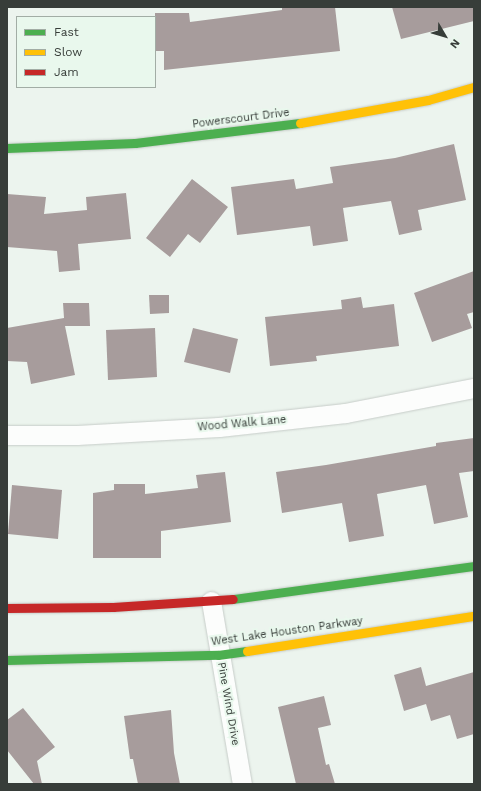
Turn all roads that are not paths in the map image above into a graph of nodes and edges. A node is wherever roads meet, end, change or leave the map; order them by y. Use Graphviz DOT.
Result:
graph roads {
  1 [pos="474,87"];
  2 [pos="7,148"];
  3 [pos="474,388"];
  4 [pos="7,434"];
  5 [pos="474,566"];
  6 [pos="211,601"];
  7 [pos="7,608"];
  8 [pos="474,616"];
  9 [pos="218,655"];
  10 [pos="7,660"];
  11 [pos="242,784"];
  1 -- 2 [label="main road, Powerscourt Drive"];
  3 -- 4 [label="street, Wood Walk Lane"];
  5 -- 6 [label="main road"];
  6 -- 7 [label="main road"];
  6 -- 9 [label="street, Pine Wind Drive"];
  8 -- 9 [label="main road, West Lake Houston Parkway"];
  9 -- 10 [label="main road, West Lake Houston Parkway"];
  9 -- 11 [label="street, Pine Wind Drive"];
}
